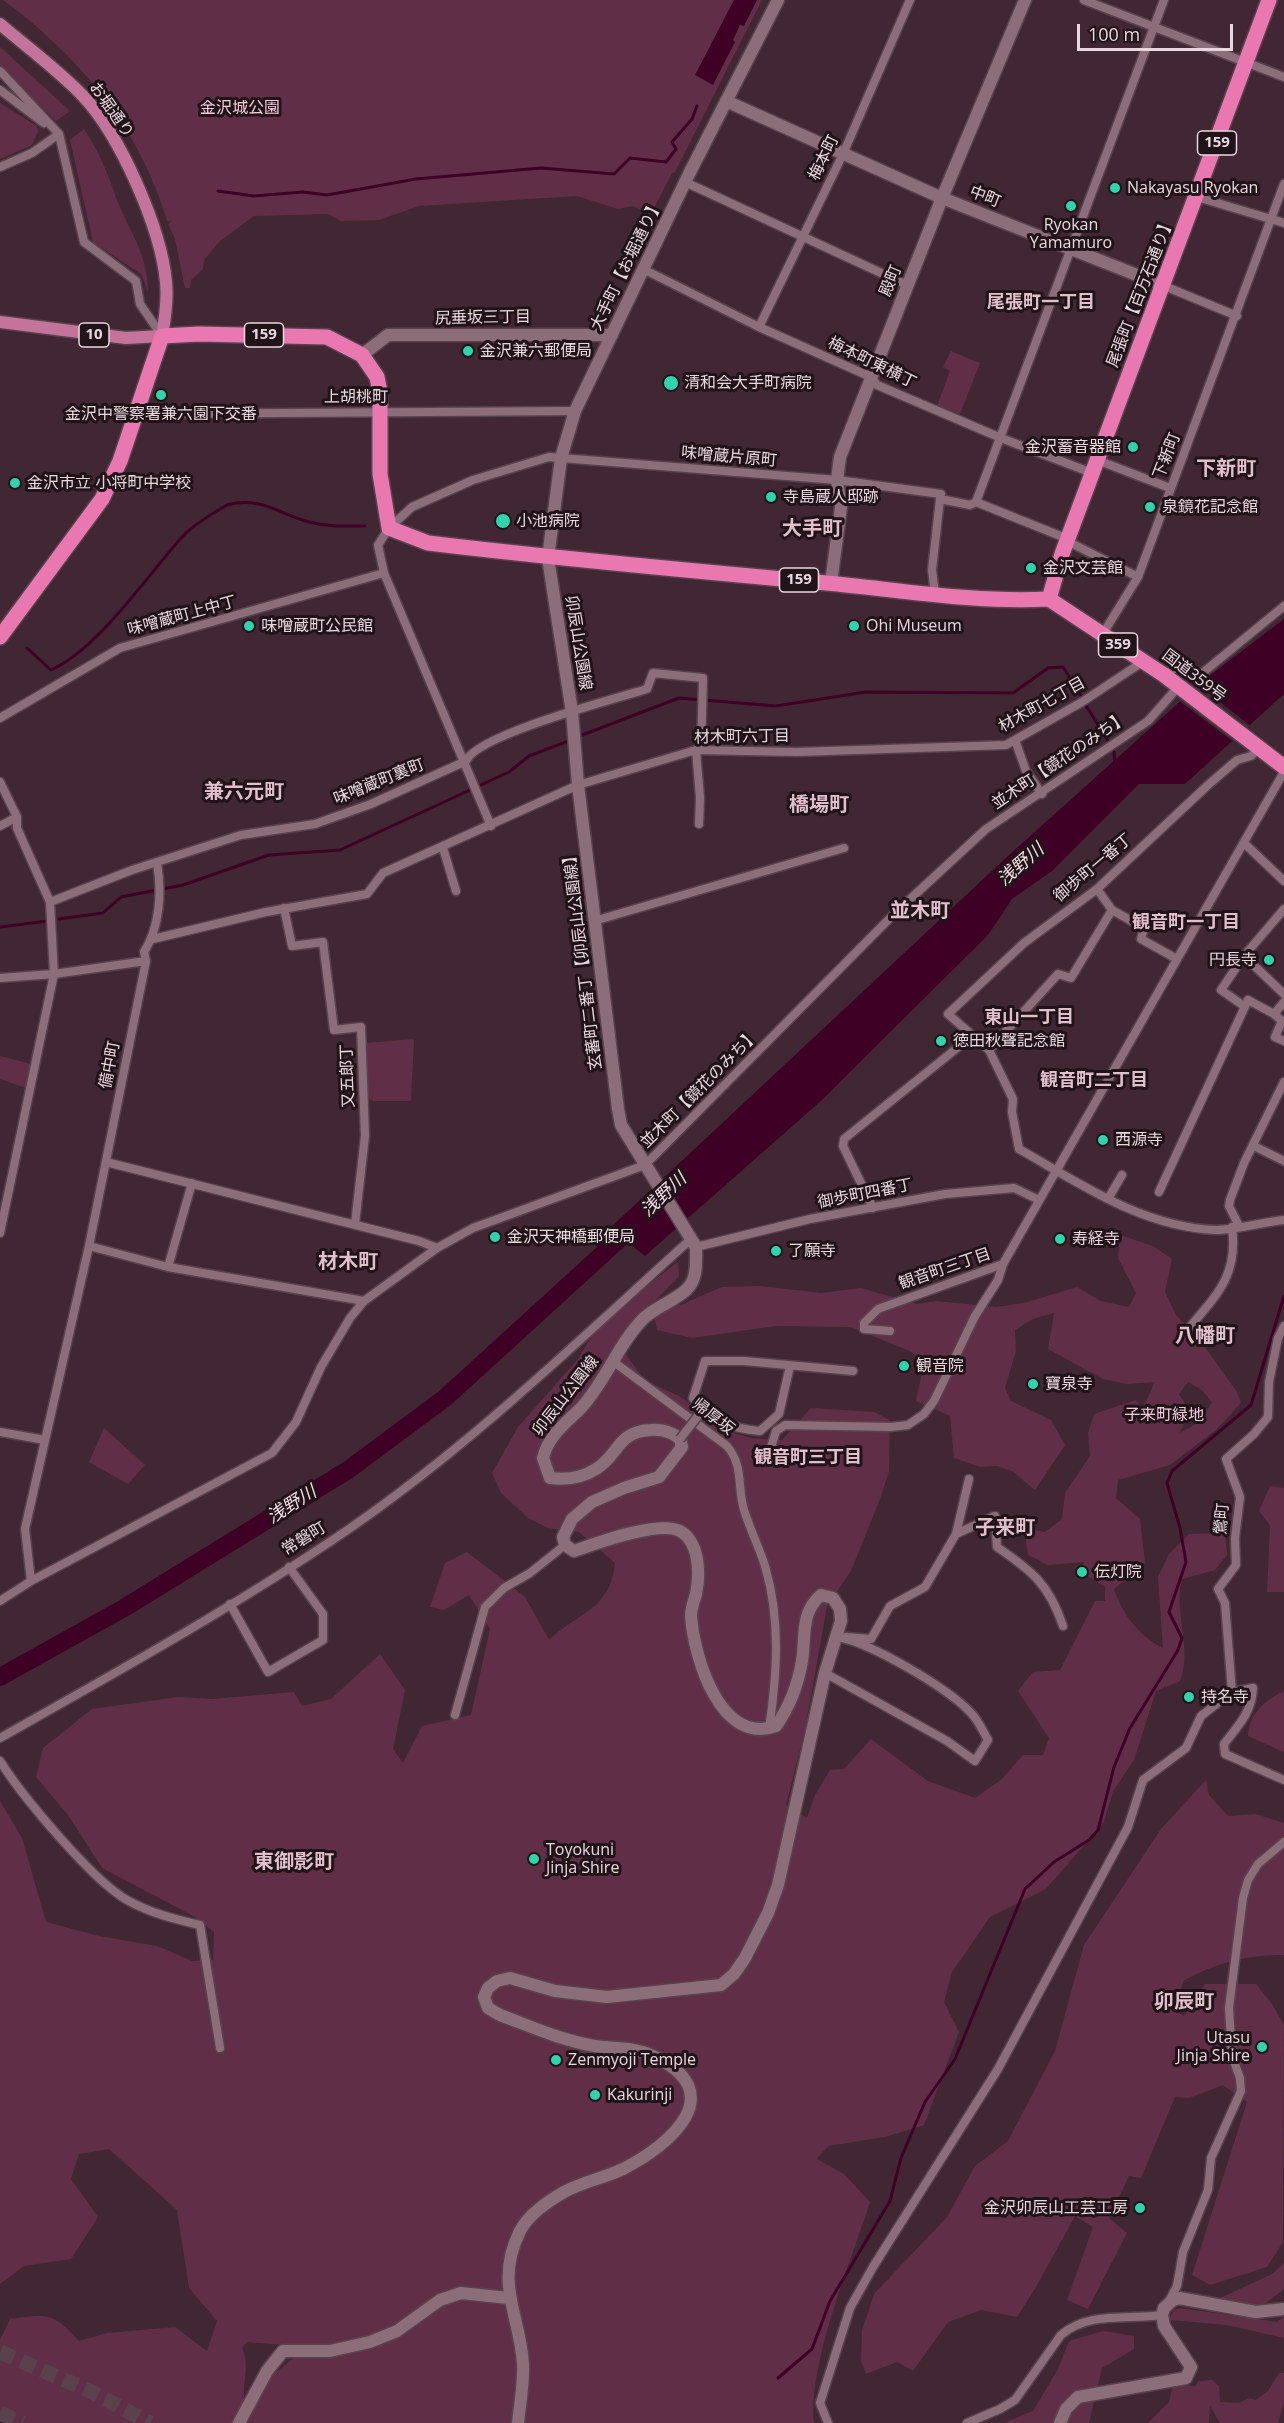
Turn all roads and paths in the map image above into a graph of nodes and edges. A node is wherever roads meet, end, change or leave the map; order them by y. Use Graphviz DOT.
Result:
graph roads {
  1 [pos="778,0"];
  2 [pos="910,0"];
  3 [pos="1025,0"];
  4 [pos="1084,0"];
  5 [pos="1164,0"];
  6 [pos="1269,0"];
  7 [pos="0,24"];
  8 [pos="1155,25"];
  9 [pos="1245,62"];
  10 [pos="0,71"];
  11 [pos="1284,77"];
  12 [pos="0,90"];
  13 [pos="726,101"];
  14 [pos="59,134"];
  15 [pos="843,154"];
  16 [pos="0,167"];
  17 [pos="685,182"];
  18 [pos="1284,184"];
  19 [pos="1197,196"];
  20 [pos="942,198"];
  21 [pos="1270,220"];
  22 [pos="1284,223"];
  23 [pos="802,237"];
  24 [pos="1071,248"];
  25 [pos="643,270"];
  26 [pos="907,285"];
  27 [pos="1162,285"];
  28 [pos="1237,316"];
  29 [pos="0,322"];
  30 [pos="759,327"];
  31 [pos="612,335"];
  32 [pos="162,336"];
  33 [pos="362,355"];
  34 [pos="871,377"];
  35 [pos="575,411"];
  36 [pos="379,412"];
  37 [pos="136,414"];
  38 [pos="1001,438"];
  39 [pos="561,458"];
  40 [pos="1095,466"];
  41 [pos="837,480"];
  42 [pos="1170,488"];
  43 [pos="940,499"];
  44 [pos="976,502"];
  45 [pos="389,528"];
  46 [pos="1067,540"];
  47 [pos="548,558"];
  48 [pos="384,573"];
  49 [pos="1138,577"];
  50 [pos="831,583"];
  51 [pos="935,594"];
  52 [pos="1049,599"];
  53 [pos="1284,606"];
  54 [pos="1102,634"];
  55 [pos="0,637"];
  56 [pos="1144,661"];
  57 [pos="1170,671"];
  58 [pos="1183,689"];
  59 [pos="572,712"];
  60 [pos="0,718"];
  61 [pos="575,739"];
  62 [pos="1015,740"];
  63 [pos="1256,746"];
  64 [pos="874,749"];
  65 [pos="698,750"];
  66 [pos="466,762"];
  67 [pos="1284,767"];
  68 [pos="1284,772"];
  69 [pos="0,782"];
  70 [pos="578,785"];
  71 [pos="1042,794"];
  72 [pos="17,817"];
  73 [pos="699,824"];
  74 [pos="0,826"];
  75 [pos="491,826"];
  76 [pos="1244,843"];
  77 [pos="443,848"];
  78 [pos="844,848"];
  79 [pos="157,863"];
  80 [pos="1284,881"];
  81 [pos="1097,889"];
  82 [pos="456,891"];
  83 [pos="50,902"];
  84 [pos="284,908"];
  85 [pos="1284,909"];
  86 [pos="1112,910"];
  87 [pos="594,921"];
  88 [pos="153,939"];
  89 [pos="1244,956"];
  90 [pos="1177,959"];
  91 [pos="146,961"];
  92 [pos="54,974"];
  93 [pos="0,978"];
  94 [pos="1284,994"];
  95 [pos="1284,1002"];
  96 [pos="1244,1006"];
  97 [pos="1274,1014"];
  98 [pos="972,1036"];
  99 [pos="1284,1041"];
  100 [pos="989,1050"];
  101 [pos="1284,1082"];
  102 [pos="1254,1146"];
  103 [pos="1284,1161"];
  104 [pos="106,1162"];
  105 [pos="648,1169"];
  106 [pos="1056,1169"];
  107 [pos="1122,1175"];
  108 [pos="192,1183"];
  109 [pos="1159,1192"];
  110 [pos="1108,1199"];
  111 [pos="1039,1200"];
  112 [pos="873,1208"];
  113 [pos="1284,1220"];
  114 [pos="355,1224"];
  115 [pos="1236,1226"];
  116 [pos="0,1233"];
  117 [pos="691,1240"];
  118 [pos="89,1246"];
  119 [pos="437,1248"];
  120 [pos="1003,1264"];
  121 [pos="168,1267"];
  122 [pos="364,1301"];
  123 [pos="1284,1326"];
  124 [pos="890,1331"];
  125 [pos="1184,1334"];
  126 [pos="614,1362"];
  127 [pos="790,1366"];
  128 [pos="853,1371"];
  129 [pos="701,1412"];
  130 [pos="0,1432"];
  131 [pos="680,1439"];
  132 [pos="45,1440"];
  133 [pos="769,1454"];
  134 [pos="969,1479"];
  135 [pos="956,1534"];
  136 [pos="565,1545"];
  137 [pos="289,1566"];
  138 [pos="31,1581"];
  139 [pos="0,1601"];
  140 [pos="230,1604"];
  141 [pos="1063,1626"];
  142 [pos="839,1637"];
  143 [pos="825,1672"];
  144 [pos="1232,1692"];
  145 [pos="455,1715"];
  146 [pos="769,1729"];
  147 [pos="0,1738"];
  148 [pos="0,1761"];
  149 [pos="1284,1780"];
  150 [pos="1284,1842"];
  151 [pos="220,2048"];
  152 [pos="508,2298"];
  153 [pos="1167,2303"];
  154 [pos="1284,2309"];
  155 [pos="1162,2315"];
  156 [pos="239,2423"];
  157 [pos="517,2423"];
  158 [pos="828,2423"];
  159 [pos="967,2423"];
  160 [pos="1060,2423"];
  1 -- 13 [label="street, 大手町【お堀通り】"];
  2 -- 15 [label="street, 梅本町"];
  3 -- 20 [label="street, 殿町"];
  4 -- 8 [label="street"];
  5 -- 8 [label="street"];
  6 -- 9 [label="highway, 尾張町【百万石通り】 / 159"];
  7 -- 32 [label="main road, お堀通り"];
  8 -- 9 [label="street"];
  8 -- 24 [label="street"];
  9 -- 11 [label="street"];
  9 -- 19 [label="highway, 尾張町【百万石通り】 / 159"];
  10 -- 14 [label="street"];
  12 -- 14 [label="street"];
  13 -- 15 [label="street, 中町"];
  13 -- 17 [label="street, 大手町【お堀通り】"];
  14 -- 16 [label="street"];
  14 -- 32 [label="street"];
  15 -- 20 [label="street, 中町"];
  15 -- 23 [label="street, 梅本町"];
  17 -- 23 [label="street"];
  17 -- 25 [label="street, 大手町【お堀通り】"];
  18 -- 21 [label="street, 下新町"];
  19 -- 21 [label="street"];
  19 -- 27 [label="highway, 尾張町【百万石通り】 / 159"];
  20 -- 24 [label="street, 中町"];
  20 -- 26 [label="street, 殿町"];
  21 -- 22 [label="street"];
  21 -- 28 [label="street, 下新町"];
  23 -- 26 [label="street"];
  23 -- 30 [label="street, 梅本町"];
  24 -- 27 [label="street, 中町"];
  24 -- 38 [label="street"];
  25 -- 30 [label="street, 梅本町東横丁"];
  25 -- 31 [label="street, 大手町【お堀通り】"];
  26 -- 34 [label="street, 殿町"];
  27 -- 28 [label="street, 中町"];
  27 -- 40 [label="highway, 尾張町【百万石通り】 / 159"];
  28 -- 42 [label="street, 下新町"];
  29 -- 32 [label="main road, 10"];
  30 -- 34 [label="street, 梅本町東横丁"];
  31 -- 33 [label="street, 尻垂坂三丁目"];
  31 -- 35 [label="street, 大手町【お堀通り】"];
  32 -- 33 [label="highway, 159"];
  32 -- 37 [label="highway"];
  33 -- 36 [label="highway"];
  34 -- 38 [label="street, 梅本町東横丁"];
  34 -- 41 [label="street, 殿町"];
  35 -- 36 [label="street, 上胡桃町"];
  35 -- 39 [label="street, 大手町【お堀通り】"];
  36 -- 37 [label="street, 上胡桃町"];
  36 -- 45 [label="highway"];
  37 -- 55 [label="highway"];
  38 -- 40 [label="street, 梅本町東横丁"];
  38 -- 44 [label="street"];
  39 -- 41 [label="street, 味噌蔵片原町"];
  39 -- 45 [label="street, 味噌蔵片原町"];
  39 -- 47 [label="street, 大手町【お堀通り】"];
  40 -- 42 [label="street, 梅本町東横丁"];
  40 -- 46 [label="highway, 尾張町【百万石通り】 / 159"];
  41 -- 43 [label="street, 味噌蔵片原町"];
  41 -- 50 [label="street, 殿町"];
  42 -- 49 [label="street, 下新町"];
  43 -- 44 [label="street, 味噌蔵片原町"];
  43 -- 51 [label="street"];
  44 -- 46 [label="street, 味噌蔵片原町"];
  45 -- 47 [label="highway, 159"];
  45 -- 48 [label="street"];
  46 -- 49 [label="street, 味噌蔵片原町"];
  46 -- 52 [label="highway, 尾張町【百万石通り】 / 159"];
  47 -- 50 [label="highway, 159"];
  47 -- 59 [label="street, 卯辰山公園線"];
  48 -- 60 [label="street, 味噌蔵町上中丁"];
  48 -- 66 [label="street"];
  49 -- 54 [label="street, 下新町"];
  50 -- 51 [label="highway, 159"];
  51 -- 52 [label="highway, 159"];
  52 -- 54 [label="highway, 国道359号 / 359"];
  53 -- 57 [label="street"];
  54 -- 56 [label="highway, 国道359号 / 359"];
  56 -- 57 [label="highway, 国道359号 / 359"];
  56 -- 62 [label="street, 材木町七丁目"];
  57 -- 58 [label="highway, 国道359号 / 359"];
  58 -- 63 [label="highway, 国道359号 / 359"];
  58 -- 71 [label="street, 並木町【鏡花のみち】"];
  59 -- 61 [label="street, 卯辰山公園線"];
  59 -- 65 [label="street, 味噌蔵町裏町"];
  59 -- 66 [label="street, 味噌蔵町裏町"];
  61 -- 70 [label="street, 玄蕃町二番丁【卯辰山公園線】"];
  62 -- 64 [label="street, 材木町七丁目"];
  62 -- 71 [label="street"];
  63 -- 67 [label="highway, 国道359号 / 359"];
  63 -- 81 [label="street, 御歩町一番丁"];
  64 -- 65 [label="street, 材木町六丁目"];
  65 -- 70 [label="street, 材木町六丁目"];
  65 -- 73 [label="street"];
  66 -- 75 [label="street"];
  66 -- 79 [label="street, 味噌蔵町裏町"];
  68 -- 76 [label="street"];
  69 -- 72 [label="street"];
  70 -- 75 [label="street, 材木町六丁目"];
  70 -- 87 [label="street, 玄蕃町二番丁【卯辰山公園線】"];
  71 -- 105 [label="street, 並木町【鏡花のみち】"];
  72 -- 74 [label="street"];
  72 -- 83 [label="street"];
  75 -- 77 [label="street, 材木町六丁目"];
  76 -- 80 [label="street"];
  76 -- 90 [label="street"];
  77 -- 82 [label="street"];
  77 -- 84 [label="street, 材木町六丁目"];
  78 -- 87 [label="street"];
  79 -- 83 [label="street, 味噌蔵町裏町"];
  79 -- 88 [label="street, 備中町"];
  81 -- 86 [label="street"];
  81 -- 98 [label="street, 御歩町一番丁"];
  83 -- 92 [label="street"];
  84 -- 88 [label="street"];
  84 -- 114 [label="street, 又五郎丁"];
  85 -- 89 [label="street"];
  86 -- 90 [label="street"];
  86 -- 100 [label="street"];
  87 -- 105 [label="street, 玄蕃町二番丁【卯辰山公園線】"];
  88 -- 91 [label="street, 備中町"];
  89 -- 94 [label="street"];
  89 -- 96 [label="street"];
  90 -- 106 [label="street"];
  91 -- 92 [label="street"];
  91 -- 104 [label="street, 備中町"];
  92 -- 93 [label="street"];
  92 -- 116 [label="street"];
  95 -- 97 [label="street"];
  96 -- 97 [label="street"];
  96 -- 109 [label="street"];
  97 -- 99 [label="street"];
  98 -- 100 [label="street"];
  98 -- 112 [label="street"];
  100 -- 106 [label="street"];
  101 -- 102 [label="street"];
  102 -- 103 [label="street"];
  102 -- 115 [label="street"];
  104 -- 108 [label="street"];
  104 -- 118 [label="street, 備中町"];
  105 -- 117 [label="street, 玄蕃町二番丁【卯辰山公園線】"];
  105 -- 119 [label="street, 並木町【鏡花のみち】"];
  106 -- 110 [label="street"];
  106 -- 111 [label="street, 観音町三丁目"];
  107 -- 110 [label="street"];
  108 -- 114 [label="street"];
  108 -- 121 [label="street"];
  110 -- 115 [label="street"];
  111 -- 112 [label="street, 御歩町四番丁"];
  111 -- 120 [label="street, 観音町三丁目"];
  112 -- 117 [label="street, 御歩町四番丁"];
  113 -- 115 [label="street"];
  114 -- 119 [label="street"];
  115 -- 125 [label="street"];
  117 -- 126 [label="street, 卯辰山公園線"];
  117 -- 137 [label="street, 常磐町"];
  118 -- 121 [label="street"];
  118 -- 132 [label="street, 備中町"];
  119 -- 122 [label="street, 並木町【鏡花のみち】"];
  120 -- 124 [label="street, 観音町三丁目"];
  120 -- 133 [label="street"];
  121 -- 122 [label="street"];
  122 -- 138 [label="street, 並木町【鏡花のみち】"];
  123 -- 144 [label="street, 鶯町"];
  126 -- 131 [label="street, 卯辰山公園線"];
  126 -- 146 [label="street, 帰厚坂"];
  127 -- 128 [label="street"];
  127 -- 129 [label="street"];
  127 -- 129 [label="street"];
  129 -- 131 [label="street, bridge"];
  130 -- 132 [label="street"];
  131 -- 136 [label="street"];
  132 -- 138 [label="street, 備中町"];
  134 -- 135 [label="street"];
  135 -- 141 [label="street"];
  135 -- 142 [label="street"];
  136 -- 145 [label="street"];
  136 -- 146 [label="street"];
  137 -- 140 [label="street, 常磐町"];
  137 -- 140 [label="street"];
  138 -- 139 [label="street, 並木町【鏡花のみち】"];
  140 -- 147 [label="street, 常磐町"];
  142 -- 143 [label="street"];
  142 -- 143 [label="street"];
  142 -- 146 [label="street"];
  143 -- 152 [label="street"];
  144 -- 149 [label="street"];
  144 -- 158 [label="street"];
  148 -- 151 [label="street"];
  150 -- 153 [label="street"];
  152 -- 156 [label="street"];
  152 -- 157 [label="street"];
  153 -- 154 [label="street"];
  153 -- 155 [label="street"];
  155 -- 159 [label="street"];
  155 -- 160 [label="street"];
}
